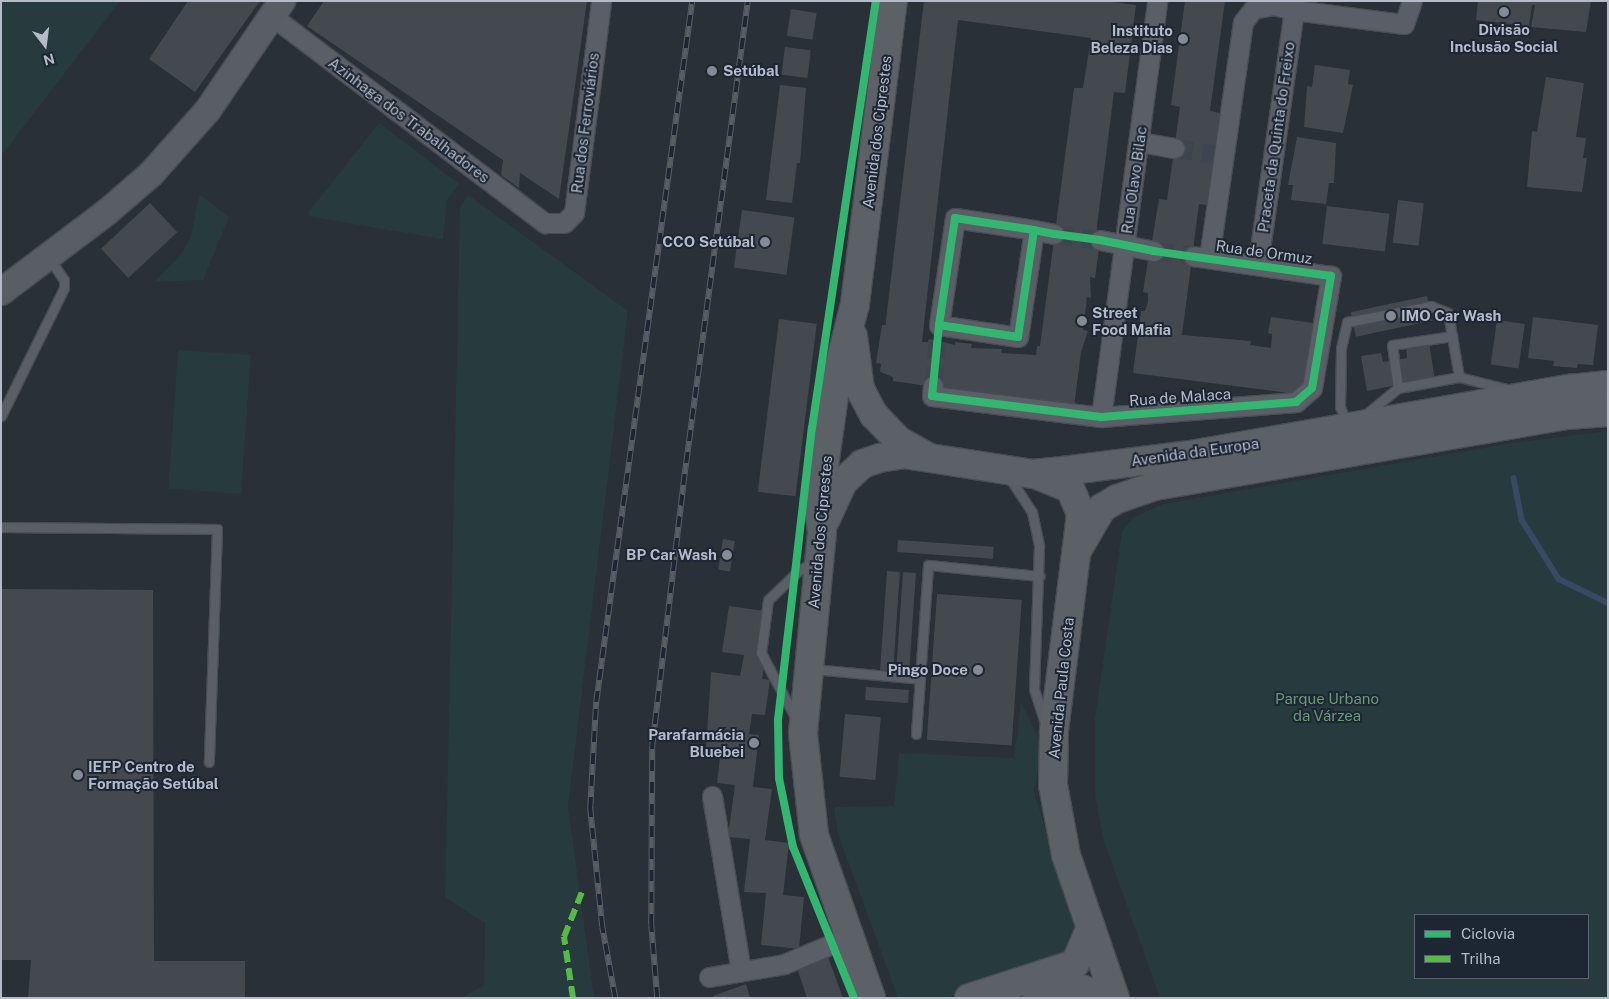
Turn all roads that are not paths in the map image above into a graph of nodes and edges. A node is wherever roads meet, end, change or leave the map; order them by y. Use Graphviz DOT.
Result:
graph roads {
  1 [pos="601,1"];
  2 [pos="893,1"];
  3 [pos="1157,1"];
  4 [pos="1412,1"];
  5 [pos="277,9"];
  6 [pos="1294,10"];
  7 [pos="1140,142"];
  8 [pos="1174,148"];
  9 [pos="545,224"];
  10 [pos="1034,230"];
  11 [pos="1054,234"];
  12 [pos="1100,240"];
  13 [pos="1125,245"];
  14 [pos="1154,251"];
  15 [pos="49,256"];
  16 [pos="1258,264"];
  17 [pos="1331,276"];
  18 [pos="1,292"];
  19 [pos="852,325"];
  20 [pos="1452,336"];
  21 [pos="1459,377"];
  22 [pos="1608,385"];
  23 [pos="1398,388"];
  24 [pos="932,391"];
  25 [pos="1527,396"];
  26 [pos="1608,412"];
  27 [pos="1,416"];
  28 [pos="1101,417"];
  29 [pos="1349,427"];
  30 [pos="928,456"];
  31 [pos="1003,469"];
  32 [pos="1033,474"];
  33 [pos="1,527"];
  34 [pos="822,532"];
  35 [pos="1078,549"];
  36 [pos="819,558"];
  37 [pos="1039,576"];
  38 [pos="808,669"];
  39 [pos="920,679"];
  40 [pos="803,733"];
  41 [pos="916,734"];
  42 [pos="1053,748"];
  43 [pos="209,762"];
  44 [pos="712,796"];
  45 [pos="1091,927"];
  46 [pos="848,937"];
  47 [pos="741,971"];
  48 [pos="709,977"];
  49 [pos="872,998"];
  50 [pos="969,998"];
  51 [pos="1038,998"];
  52 [pos="1106,998"];
  53 [pos="1114,998"];
  1 -- 9 [label="street, Rua dos Ferroviários"];
  2 -- 19 [label="main road, Avenida dos Ciprestes"];
  3 -- 7 [label="street, Rua Olavo Bilac"];
  4 -- 6 [label="street"];
  5 -- 9 [label="street, Azinhaga dos Trabalhadores"];
  5 -- 15 [label="main road"];
  6 -- 16 [label="street, Praceta da Quinta do Freixo"];
  6 -- 16 [label="street, Rua de Ormuz"];
  7 -- 8 [label="street"];
  7 -- 13 [label="street, Rua Olavo Bilac"];
  10 -- 10 [label="street"];
  10 -- 11 [label="street"];
  12 -- 13 [label="street"];
  13 -- 14 [label="street"];
  13 -- 28 [label="street, Rua Olavo Bilac"];
  15 -- 18 [label="main road"];
  15 -- 27 [label="lane"];
  16 -- 17 [label="street, Rua de Ormuz"];
  17 -- 28 [label="street, Rua de Malaca"];
  19 -- 30 [label="main road"];
  19 -- 34 [label="main road, Avenida dos Ciprestes"];
  20 -- 21 [label="lane"];
  20 -- 23 [label="lane"];
  20 -- 29 [label="lane"];
  21 -- 23 [label="lane"];
  21 -- 25 [label="lane"];
  22 -- 25 [label="main road, Avenida da Europa"];
  23 -- 29 [label="lane"];
  24 -- 28 [label="street, Rua de Malaca"];
  25 -- 29 [label="main road, Avenida da Europa"];
  26 -- 35 [label="main road, Avenida da Europa"];
  29 -- 32 [label="main road, Avenida da Europa"];
  30 -- 31 [label="main road, Avenida da Europa"];
  30 -- 34 [label="main road, Avenida da Europa"];
  31 -- 32 [label="main road, Avenida da Europa"];
  31 -- 37 [label="lane"];
  32 -- 35 [label="main road, Avenida Paula Costa"];
  33 -- 43 [label="lane"];
  34 -- 36 [label="main road, Avenida dos Ciprestes"];
  35 -- 42 [label="main road, Avenida Paula Costa"];
  36 -- 38 [label="main road, Avenida dos Ciprestes"];
  36 -- 40 [label="lane"];
  37 -- 39 [label="lane"];
  37 -- 42 [label="lane"];
  38 -- 39 [label="lane"];
  38 -- 40 [label="main road, Avenida dos Ciprestes"];
  39 -- 41 [label="lane"];
  40 -- 46 [label="main road, Avenida dos Ciprestes"];
  42 -- 45 [label="main road, Avenida Paula Costa"];
  44 -- 47 [label="street"];
  45 -- 50 [label="main road"];
  45 -- 53 [label="main road, Avenida Paula Costa"];
  46 -- 47 [label="street"];
  46 -- 49 [label="main road, Avenida dos Ciprestes"];
  47 -- 48 [label="street"];
  51 -- 52 [label="main road"];
}
